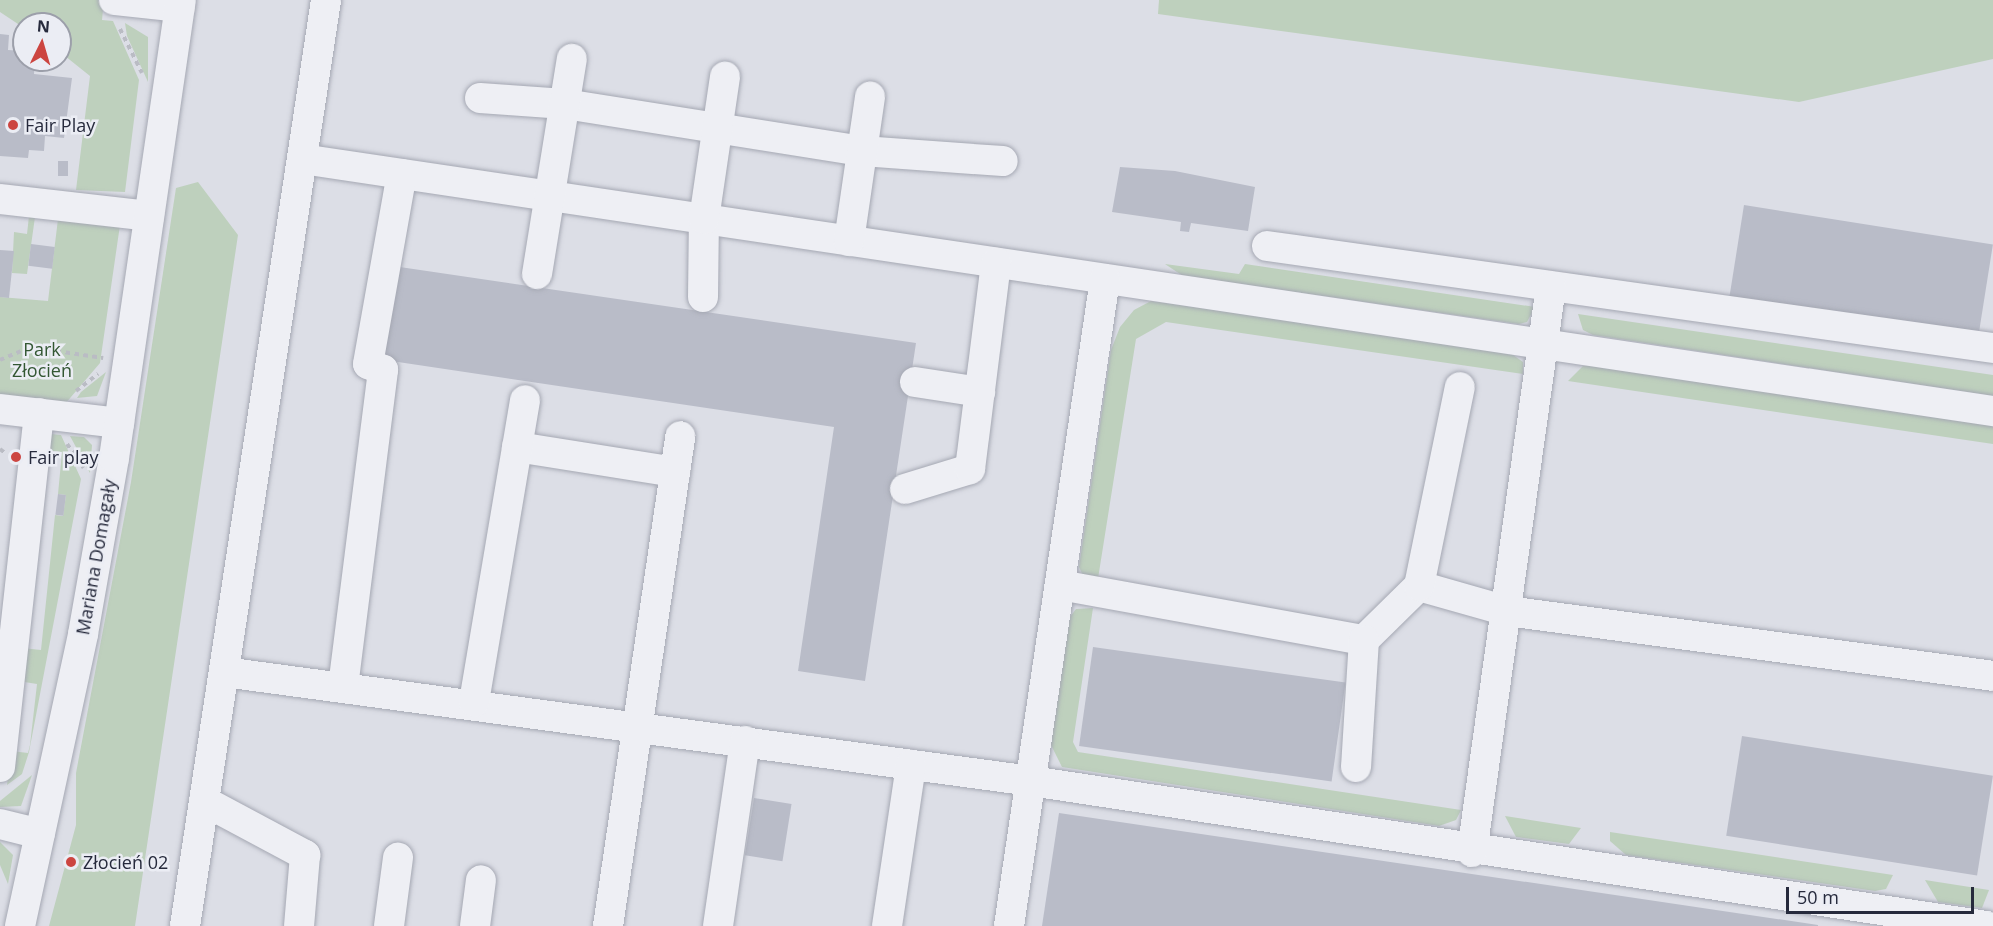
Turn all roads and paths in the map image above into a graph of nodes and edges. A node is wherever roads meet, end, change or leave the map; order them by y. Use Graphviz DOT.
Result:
graph roads {
  1 [pos="326,0"];
  2 [pos="180,4"];
  3 [pos="118,9"];
  4 [pos="572,59"];
  5 [pos="725,77"];
  6 [pos="144,80"];
  7 [pos="870,97"];
  8 [pos="480,98"];
  9 [pos="566,104"];
  10 [pos="718,126"];
  11 [pos="862,151"];
  12 [pos="302,159"];
  13 [pos="1003,161"];
  14 [pos="402,174"];
  15 [pos="552,197"];
  16 [pos="0,199"];
  17 [pos="149,216"];
  18 [pos="704,219"];
  19 [pos="849,241"];
  20 [pos="1267,246"];
  21 [pos="996,263"];
  22 [pos="537,274"];
  23 [pos="1105,279"];
  24 [pos="1551,286"];
  25 [pos="703,297"];
  26 [pos="1545,345"];
  27 [pos="1993,348"];
  28 [pos="0,360"];
  29 [pos="915,382"];
  30 [pos="1460,387"];
  31 [pos="980,392"];
  32 [pos="72,396"];
  33 [pos="525,400"];
  34 [pos="0,409"];
  35 [pos="1993,411"];
  36 [pos="39,413"];
  37 [pos="119,423"];
  38 [pos="680,436"];
  39 [pos="66,438"];
  40 [pos="517,447"];
  41 [pos="675,472"];
  42 [pos="86,474"];
  43 [pos="905,489"];
  44 [pos="1060,585"];
  45 [pos="1419,586"];
  46 [pos="1507,611"];
  47 [pos="1364,640"];
  48 [pos="224,672"];
  49 [pos="1993,676"];
  50 [pos="343,687"];
  51 [pos="474,702"];
  52 [pos="641,726"];
  53 [pos="745,741"];
  54 [pos="912,765"];
  55 [pos="0,767"];
  56 [pos="1356,767"];
  57 [pos="1031,781"];
  58 [pos="204,801"];
  59 [pos="0,824"];
  60 [pos="40,834"];
  61 [pos="1472,852"];
  62 [pos="398,858"];
  63 [pos="481,880"];
  64 [pos="20,926"];
  65 [pos="185,926"];
  66 [pos="299,926"];
  67 [pos="389,926"];
  68 [pos="475,926"];
  69 [pos="608,926"];
  70 [pos="718,926"];
  71 [pos="887,926"];
  72 [pos="1009,926"];
  73 [pos="1986,926"];
  1 -- 12 [label="street"];
  2 -- 3 [label="street, Mariana Domagały"];
  2 -- 17 [label="street, Mariana Domagały"];
  3 -- 6 [label="path"];
  4 -- 9 [label="street"];
  5 -- 10 [label="street"];
  7 -- 11 [label="street"];
  8 -- 9 [label="street"];
  9 -- 10 [label="street"];
  9 -- 15 [label="street"];
  10 -- 11 [label="street"];
  10 -- 18 [label="street"];
  11 -- 13 [label="street"];
  11 -- 19 [label="street"];
  12 -- 14 [label="street"];
  12 -- 48 [label="street"];
  14 -- 15 [label="street"];
  14 -- 50 [label="street"];
  15 -- 18 [label="street"];
  15 -- 22 [label="street"];
  16 -- 17 [label="street"];
  17 -- 37 [label="street, Mariana Domagały"];
  18 -- 19 [label="street"];
  18 -- 25 [label="street"];
  19 -- 21 [label="street"];
  20 -- 24 [label="street"];
  21 -- 23 [label="street"];
  21 -- 31 [label="street"];
  23 -- 26 [label="street"];
  23 -- 44 [label="street"];
  24 -- 26 [label="street"];
  24 -- 27 [label="street"];
  26 -- 35 [label="street"];
  26 -- 46 [label="street"];
  28 -- 32 [label="path"];
  29 -- 31 [label="street"];
  30 -- 45 [label="street"];
  31 -- 43 [label="street"];
  33 -- 40 [label="street"];
  34 -- 36 [label="street"];
  36 -- 37 [label="street"];
  36 -- 55 [label="street"];
  37 -- 60 [label="street, Mariana Domagały"];
  38 -- 41 [label="street"];
  39 -- 42 [label="path"];
  40 -- 41 [label="street"];
  40 -- 51 [label="street"];
  41 -- 52 [label="street"];
  44 -- 47 [label="street"];
  44 -- 57 [label="street"];
  45 -- 46 [label="street"];
  45 -- 47 [label="street"];
  46 -- 49 [label="street"];
  46 -- 61 [label="street"];
  47 -- 56 [label="street"];
  48 -- 50 [label="street"];
  48 -- 58 [label="street"];
  50 -- 51 [label="street"];
  51 -- 52 [label="street"];
  52 -- 53 [label="street"];
  52 -- 69 [label="street"];
  53 -- 54 [label="street"];
  53 -- 70 [label="street"];
  54 -- 57 [label="street"];
  54 -- 71 [label="street"];
  57 -- 61 [label="street"];
  57 -- 72 [label="street"];
  58 -- 65 [label="street"];
  58 -- 66 [label="street"];
  59 -- 60 [label="street"];
  60 -- 64 [label="street, Mariana Domagały"];
  61 -- 73 [label="street"];
  62 -- 67 [label="street"];
  63 -- 68 [label="street"];
}
